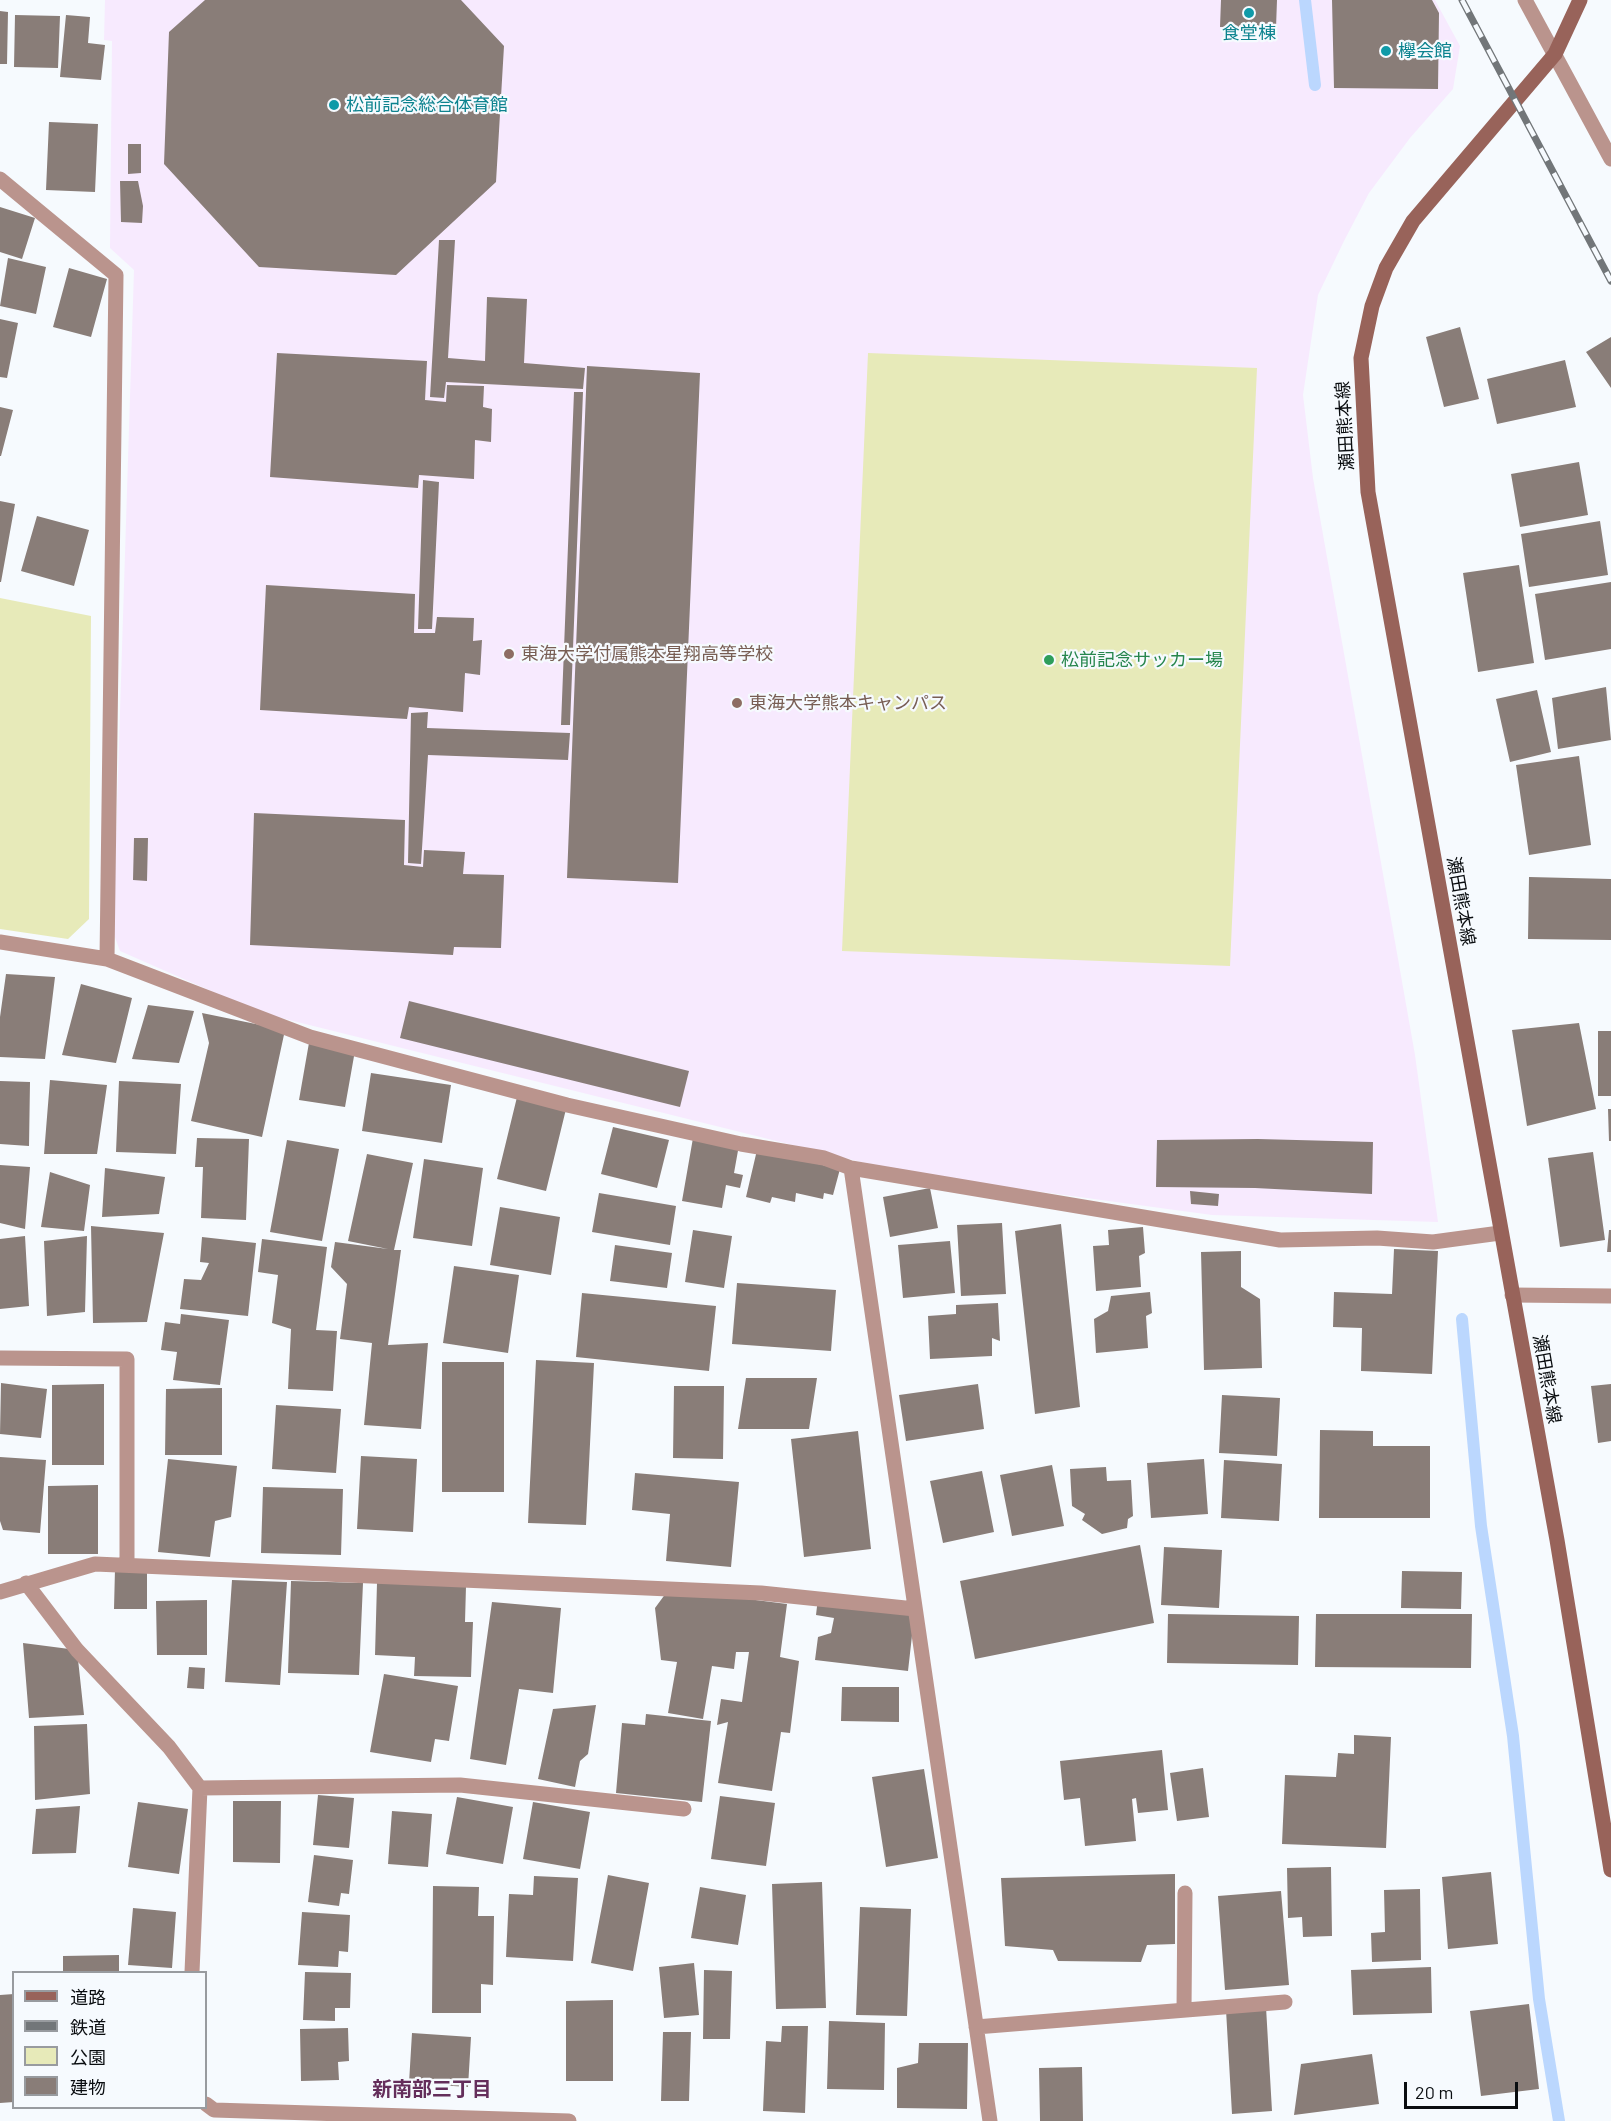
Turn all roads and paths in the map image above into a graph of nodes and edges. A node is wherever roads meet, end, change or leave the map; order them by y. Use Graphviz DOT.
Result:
graph roads {
  1 [pos="1526,0"];
  2 [pos="1580,0"];
  3 [pos="1555,54"];
  4 [pos="1611,159"];
  5 [pos="0,179"];
  6 [pos="0,942"];
  7 [pos="107,959"];
  8 [pos="851,1168"];
  9 [pos="1500,1233"];
  10 [pos="1512,1295"];
  11 [pos="1611,1296"];
  12 [pos="0,1358"];
  13 [pos="127,1565"];
  14 [pos="26,1583"];
  15 [pos="0,1592"];
  16 [pos="915,1609"];
  17 [pos="200,1788"];
  18 [pos="684,1809"];
  19 [pos="1611,1869"];
  20 [pos="1185,1893"];
  21 [pos="192,1971"];
  22 [pos="1285,2002"];
  23 [pos="1184,2010"];
  24 [pos="976,2027"];
  25 [pos="207,2105"];
  26 [pos="569,2121"];
  27 [pos="990,2121"];
  1 -- 3 [label="street"];
  2 -- 3 [label="main road, 瀬田熊本線"];
  3 -- 4 [label="street"];
  3 -- 9 [label="main road, 瀬田熊本線"];
  5 -- 7 [label="street"];
  6 -- 7 [label="street"];
  7 -- 8 [label="street"];
  8 -- 9 [label="street"];
  8 -- 16 [label="street"];
  9 -- 10 [label="main road, 瀬田熊本線"];
  10 -- 11 [label="street"];
  10 -- 19 [label="main road, 瀬田熊本線"];
  12 -- 13 [label="street"];
  13 -- 14 [label="street"];
  13 -- 16 [label="street"];
  14 -- 15 [label="street"];
  14 -- 17 [label="street"];
  16 -- 24 [label="street"];
  17 -- 18 [label="street"];
  17 -- 21 [label="street"];
  20 -- 23 [label="street"];
  22 -- 23 [label="street"];
  23 -- 24 [label="street"];
  24 -- 27 [label="street"];
  25 -- 26 [label="street"];
}
